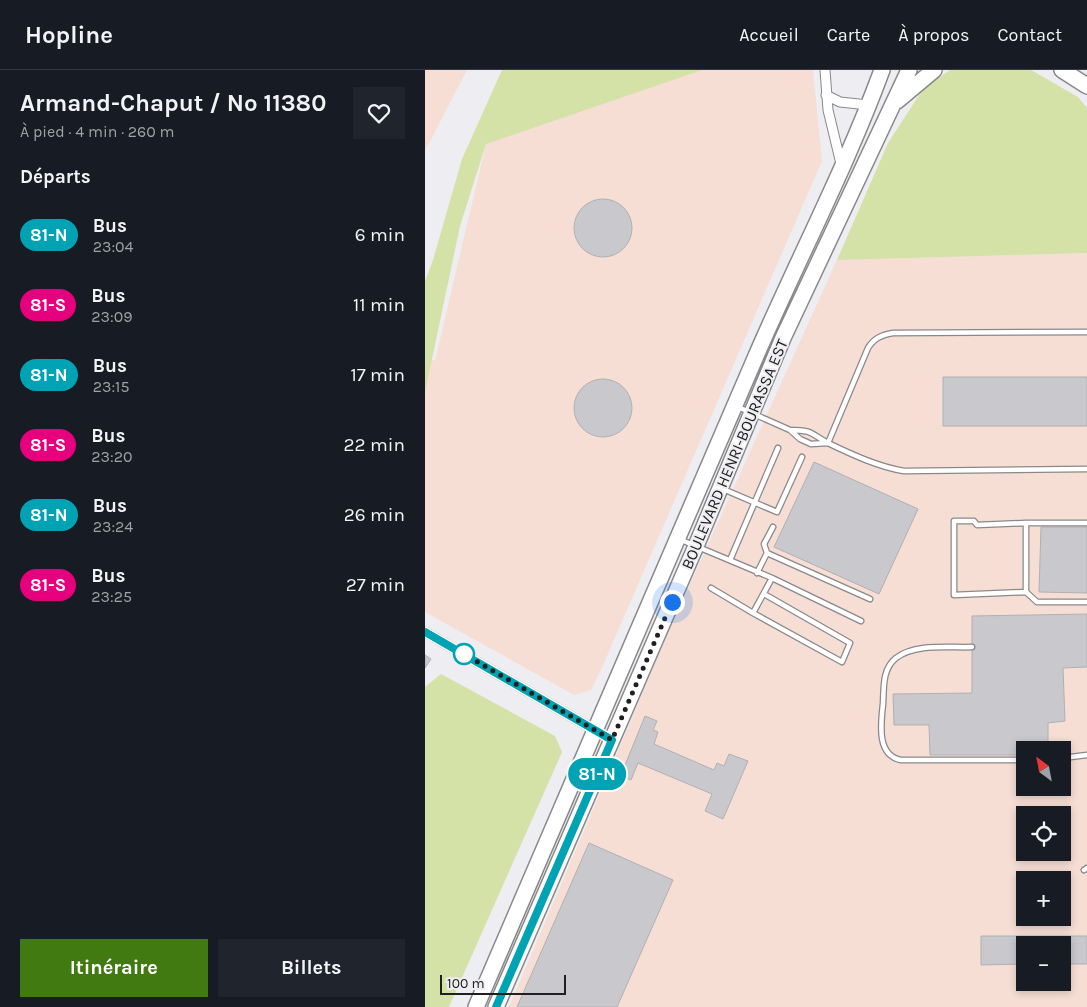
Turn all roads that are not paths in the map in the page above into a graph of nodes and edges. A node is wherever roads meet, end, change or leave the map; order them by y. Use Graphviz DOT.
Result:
graph roads {
  1 [pos="825,70"];
  2 [pos="882,70"];
  3 [pos="909,70"];
  4 [pos="934,70"];
  5 [pos="1062,70"];
  6 [pos="1079,70"];
  7 [pos="1087,82"];
  8 [pos="1087,86"];
  9 [pos="826,95"];
  10 [pos="895,104"];
  11 [pos="868,106"];
  12 [pos="879,133"];
  13 [pos="842,168"];
  14 [pos="1087,332"];
  15 [pos="734,406"];
  16 [pos="751,413"];
  17 [pos="790,430"];
  18 [pos="828,443"];
  19 [pos="778,448"];
  20 [pos="802,457"];
  21 [pos="1087,469"];
  22 [pos="720,488"];
  23 [pos="755,502"];
  24 [pos="1087,523"];
  25 [pos="1026,524"];
  26 [pos="773,527"];
  27 [pos="676,538"];
  28 [pos="696,546"];
  29 [pos="767,553"];
  30 [pos="730,560"];
  31 [pos="757,573"];
  32 [pos="773,578"];
  33 [pos="711,588"];
  34 [pos="1026,592"];
  35 [pos="764,594"];
  36 [pos="870,599"];
  37 [pos="1087,602"];
  38 [pos="753,613"];
  39 [pos="861,620"];
  40 [pos="425,632"];
  41 [pos="972,648"];
  42 [pos="595,728"];
  43 [pos="612,740"];
  44 [pos="1087,755"];
  45 [pos="1071,757"];
  46 [pos="1016,760"];
  47 [pos="476,1007"];
  48 [pos="496,1007"];
  1 -- 9 [label="street"];
  2 -- 11 [label="main road, BOULEVARD HENRI-BOURASSA EST"];
  3 -- 10 [label="main road, BOULEVARD HENRI-BOURASSA EST"];
  4 -- 10 [label="main road"];
  5 -- 8 [label="main road"];
  6 -- 7 [label="main road"];
  9 -- 11 [label="street"];
  9 -- 13 [label="street"];
  10 -- 12 [label="main road, BOULEVARD HENRI-BOURASSA EST"];
  11 -- 12 [label="main road"];
  11 -- 13 [label="main road, BOULEVARD HENRI-BOURASSA EST"];
  12 -- 16 [label="main road, BOULEVARD HENRI-BOURASSA EST"];
  13 -- 15 [label="main road, BOULEVARD HENRI-BOURASSA EST"];
  14 -- 18 [label="lane"];
  15 -- 16 [label="lane"];
  15 -- 27 [label="main road, BOULEVARD HENRI-BOURASSA EST"];
  16 -- 17 [label="lane"];
  16 -- 22 [label="main road, BOULEVARD HENRI-BOURASSA EST"];
  17 -- 18 [label="lane"];
  17 -- 18 [label="lane"];
  18 -- 21 [label="lane"];
  19 -- 23 [label="lane"];
  20 -- 23 [label="lane"];
  22 -- 23 [label="lane"];
  22 -- 28 [label="main road, BOULEVARD HENRI-BOURASSA EST"];
  23 -- 30 [label="lane"];
  24 -- 25 [label="lane"];
  25 -- 34 [label="lane"];
  25 -- 34 [label="lane"];
  26 -- 29 [label="lane"];
  27 -- 28 [label="lane"];
  27 -- 42 [label="main road, BOULEVARD HENRI-BOURASSA EST"];
  28 -- 30 [label="lane"];
  28 -- 43 [label="main road, BOULEVARD HENRI-BOURASSA EST"];
  29 -- 31 [label="lane"];
  29 -- 36 [label="lane"];
  30 -- 31 [label="lane"];
  31 -- 32 [label="lane"];
  32 -- 35 [label="lane"];
  32 -- 39 [label="lane"];
  33 -- 38 [label="lane"];
  34 -- 37 [label="lane"];
  35 -- 38 [label="lane"];
  35 -- 38 [label="lane"];
  40 -- 42 [label="street"];
  41 -- 46 [label="lane"];
  42 -- 43 [label="street"];
  42 -- 47 [label="main road, BOULEVARD HENRI-BOURASSA EST"];
  43 -- 48 [label="main road, BOULEVARD HENRI-BOURASSA EST"];
  44 -- 45 [label="lane"];
}
